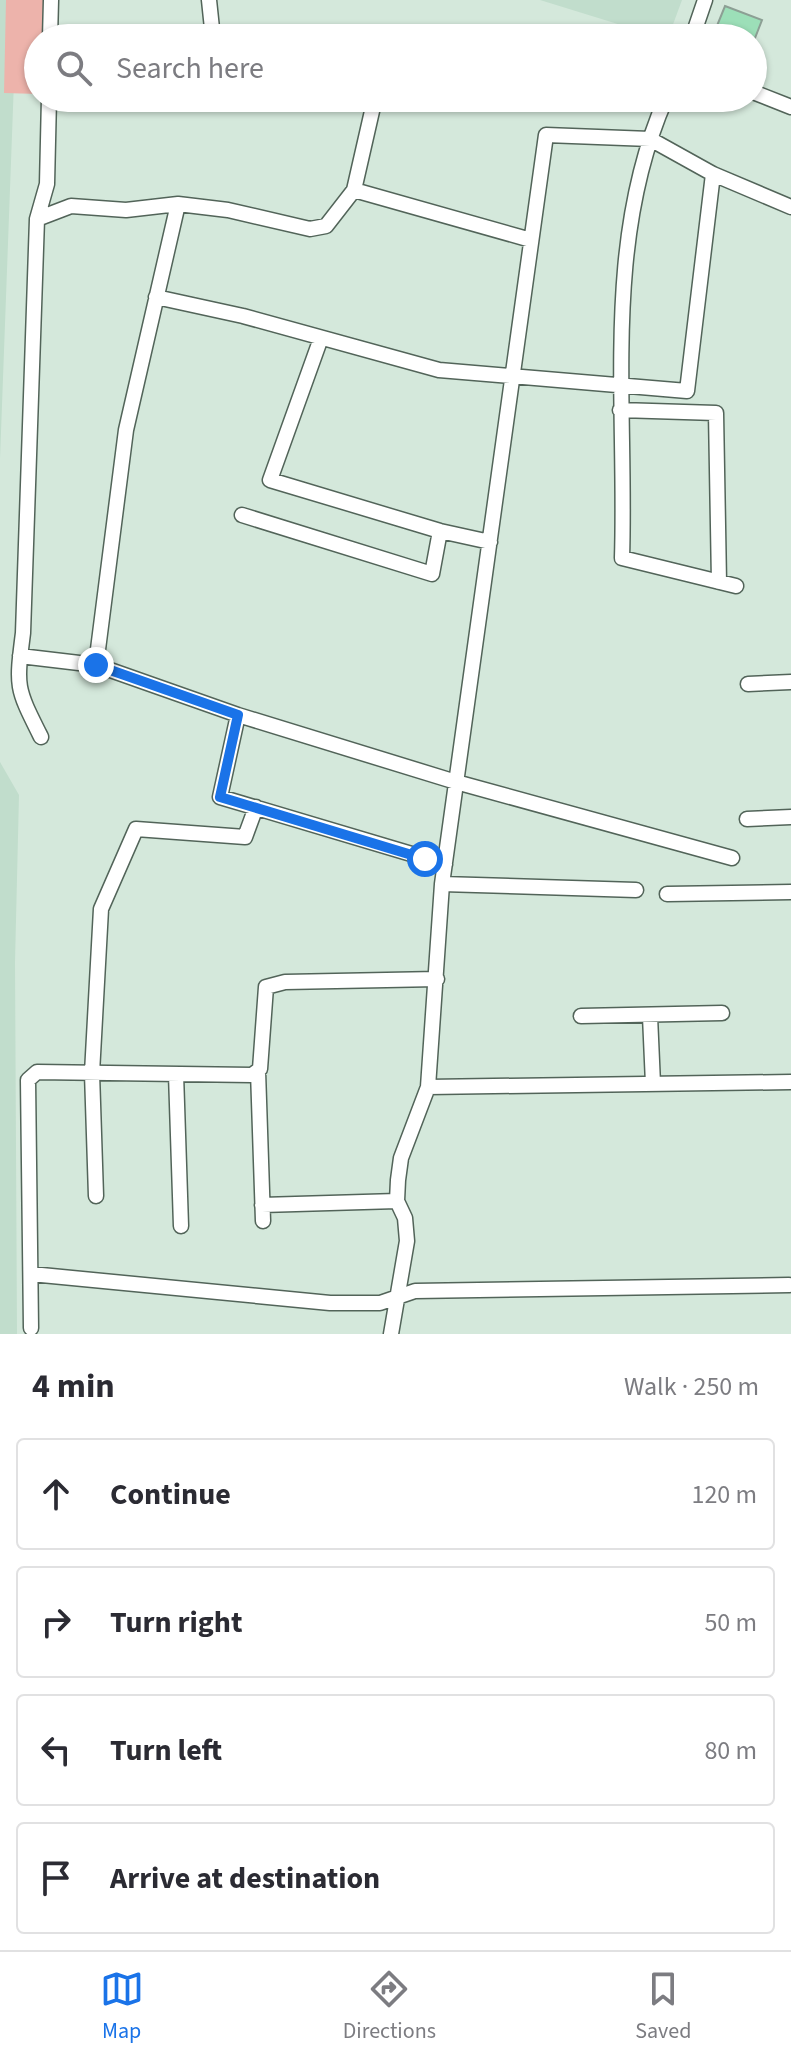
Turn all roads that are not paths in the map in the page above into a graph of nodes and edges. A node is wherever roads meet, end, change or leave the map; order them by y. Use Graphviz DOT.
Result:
graph roads {
  1 [pos="51,0"];
  2 [pos="209,0"];
  3 [pos="705,0"];
  4 [pos="50,24"];
  5 [pos="212,24"];
  6 [pos="697,24"];
  7 [pos="767,98"];
  8 [pos="791,107"];
  9 [pos="49,112"];
  10 [pos="372,112"];
  11 [pos="657,112"];
  12 [pos="650,139"];
  13 [pos="713,174"];
  14 [pos="354,190"];
  15 [pos="178,204"];
  16 [pos="791,207"];
  17 [pos="37,219"];
  18 [pos="531,240"];
  19 [pos="156,297"];
  20 [pos="321,338"];
  21 [pos="513,378"];
  22 [pos="619,385"];
  23 [pos="620,410"];
  24 [pos="242,515"];
  25 [pos="440,531"];
  26 [pos="490,542"];
  27 [pos="719,582"];
  28 [pos="736,586"];
  29 [pos="20,656"];
  30 [pos="96,665"];
  31 [pos="791,682"];
  32 [pos="748,684"];
  33 [pos="238,715"];
  34 [pos="41,737"];
  35 [pos="456,782"];
  36 [pos="256,807"];
  37 [pos="791,817"];
  38 [pos="747,819"];
  39 [pos="732,858"];
  40 [pos="445,864"];
  41 [pos="442,884"];
  42 [pos="636,890"];
  43 [pos="791,892"];
  44 [pos="667,894"];
  45 [pos="437,979"];
  46 [pos="722,1013"];
  47 [pos="581,1016"];
  48 [pos="650,1016"];
  49 [pos="258,1071"];
  50 [pos="92,1073"];
  51 [pos="176,1074"];
  52 [pos="791,1082"];
  53 [pos="653,1084"];
  54 [pos="428,1087"];
  55 [pos="96,1196"];
  56 [pos="397,1201"];
  57 [pos="262,1205"];
  58 [pos="263,1221"];
  59 [pos="181,1226"];
  60 [pos="31,1274"];
  61 [pos="789,1285"];
  62 [pos="395,1296"];
  63 [pos="31,1328"];
  64 [pos="391,1334"];
  1 -- 4 [label="street"];
  2 -- 5 [label="street"];
  3 -- 6 [label="street"];
  7 -- 8 [label="street"];
  9 -- 17 [label="street"];
  10 -- 14 [label="street"];
  11 -- 12 [label="street"];
  12 -- 13 [label="street"];
  12 -- 18 [label="street"];
  12 -- 22 [label="street"];
  13 -- 16 [label="street"];
  13 -- 22 [label="street"];
  14 -- 15 [label="street"];
  14 -- 18 [label="street"];
  15 -- 17 [label="street"];
  15 -- 19 [label="street"];
  17 -- 29 [label="street"];
  18 -- 21 [label="street"];
  19 -- 20 [label="street"];
  19 -- 30 [label="street"];
  20 -- 21 [label="street"];
  20 -- 25 [label="street"];
  21 -- 22 [label="street"];
  21 -- 26 [label="street"];
  22 -- 23 [label="street"];
  23 -- 27 [label="street"];
  23 -- 27 [label="street"];
  24 -- 25 [label="street"];
  25 -- 26 [label="street"];
  26 -- 35 [label="street"];
  27 -- 28 [label="street"];
  29 -- 30 [label="street"];
  29 -- 34 [label="street"];
  30 -- 33 [label="street"];
  31 -- 32 [label="street"];
  33 -- 35 [label="street"];
  33 -- 36 [label="street"];
  35 -- 39 [label="street"];
  35 -- 40 [label="street"];
  36 -- 40 [label="street"];
  36 -- 50 [label="street"];
  37 -- 38 [label="street"];
  40 -- 41 [label="street"];
  41 -- 42 [label="street"];
  41 -- 45 [label="street"];
  43 -- 44 [label="street"];
  45 -- 49 [label="street"];
  45 -- 54 [label="street"];
  46 -- 48 [label="street"];
  47 -- 48 [label="street"];
  48 -- 53 [label="street"];
  49 -- 51 [label="street"];
  49 -- 57 [label="street"];
  50 -- 51 [label="street"];
  50 -- 55 [label="street"];
  50 -- 60 [label="street"];
  51 -- 59 [label="street"];
  52 -- 53 [label="street"];
  53 -- 54 [label="street"];
  54 -- 56 [label="street"];
  56 -- 57 [label="street"];
  56 -- 62 [label="street"];
  57 -- 58 [label="street"];
  60 -- 62 [label="street"];
  60 -- 63 [label="street"];
  61 -- 62 [label="street"];
  62 -- 64 [label="street"];
}
